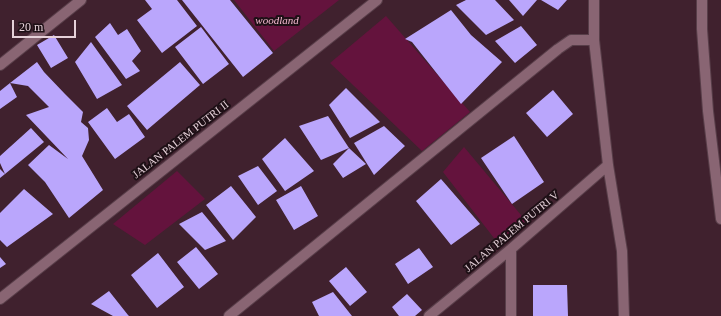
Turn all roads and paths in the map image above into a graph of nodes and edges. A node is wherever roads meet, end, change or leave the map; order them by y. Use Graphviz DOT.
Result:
graph roads {
  1 [pos="81,0"];
  2 [pos="377,0"];
  3 [pos="594,0"];
  4 [pos="702,0"];
  5 [pos="594,40"];
  6 [pos="0,64"];
  7 [pos="608,165"];
  8 [pos="721,219"];
  9 [pos="511,250"];
  10 [pos="0,299"];
  11 [pos="229,316"];
  12 [pos="429,316"];
  13 [pos="511,316"];
  14 [pos="624,316"];
  1 -- 6 [label="street"];
  2 -- 10 [label="street, JALAN PALEM PUTRI II"];
  3 -- 5 [label="street"];
  4 -- 8 [label="street"];
  5 -- 7 [label="street"];
  5 -- 11 [label="street"];
  7 -- 9 [label="street, JALAN PALEM PUTRI V"];
  7 -- 14 [label="street"];
  9 -- 12 [label="street, JALAN PALEM PUTRI V"];
  9 -- 13 [label="street"];
}
